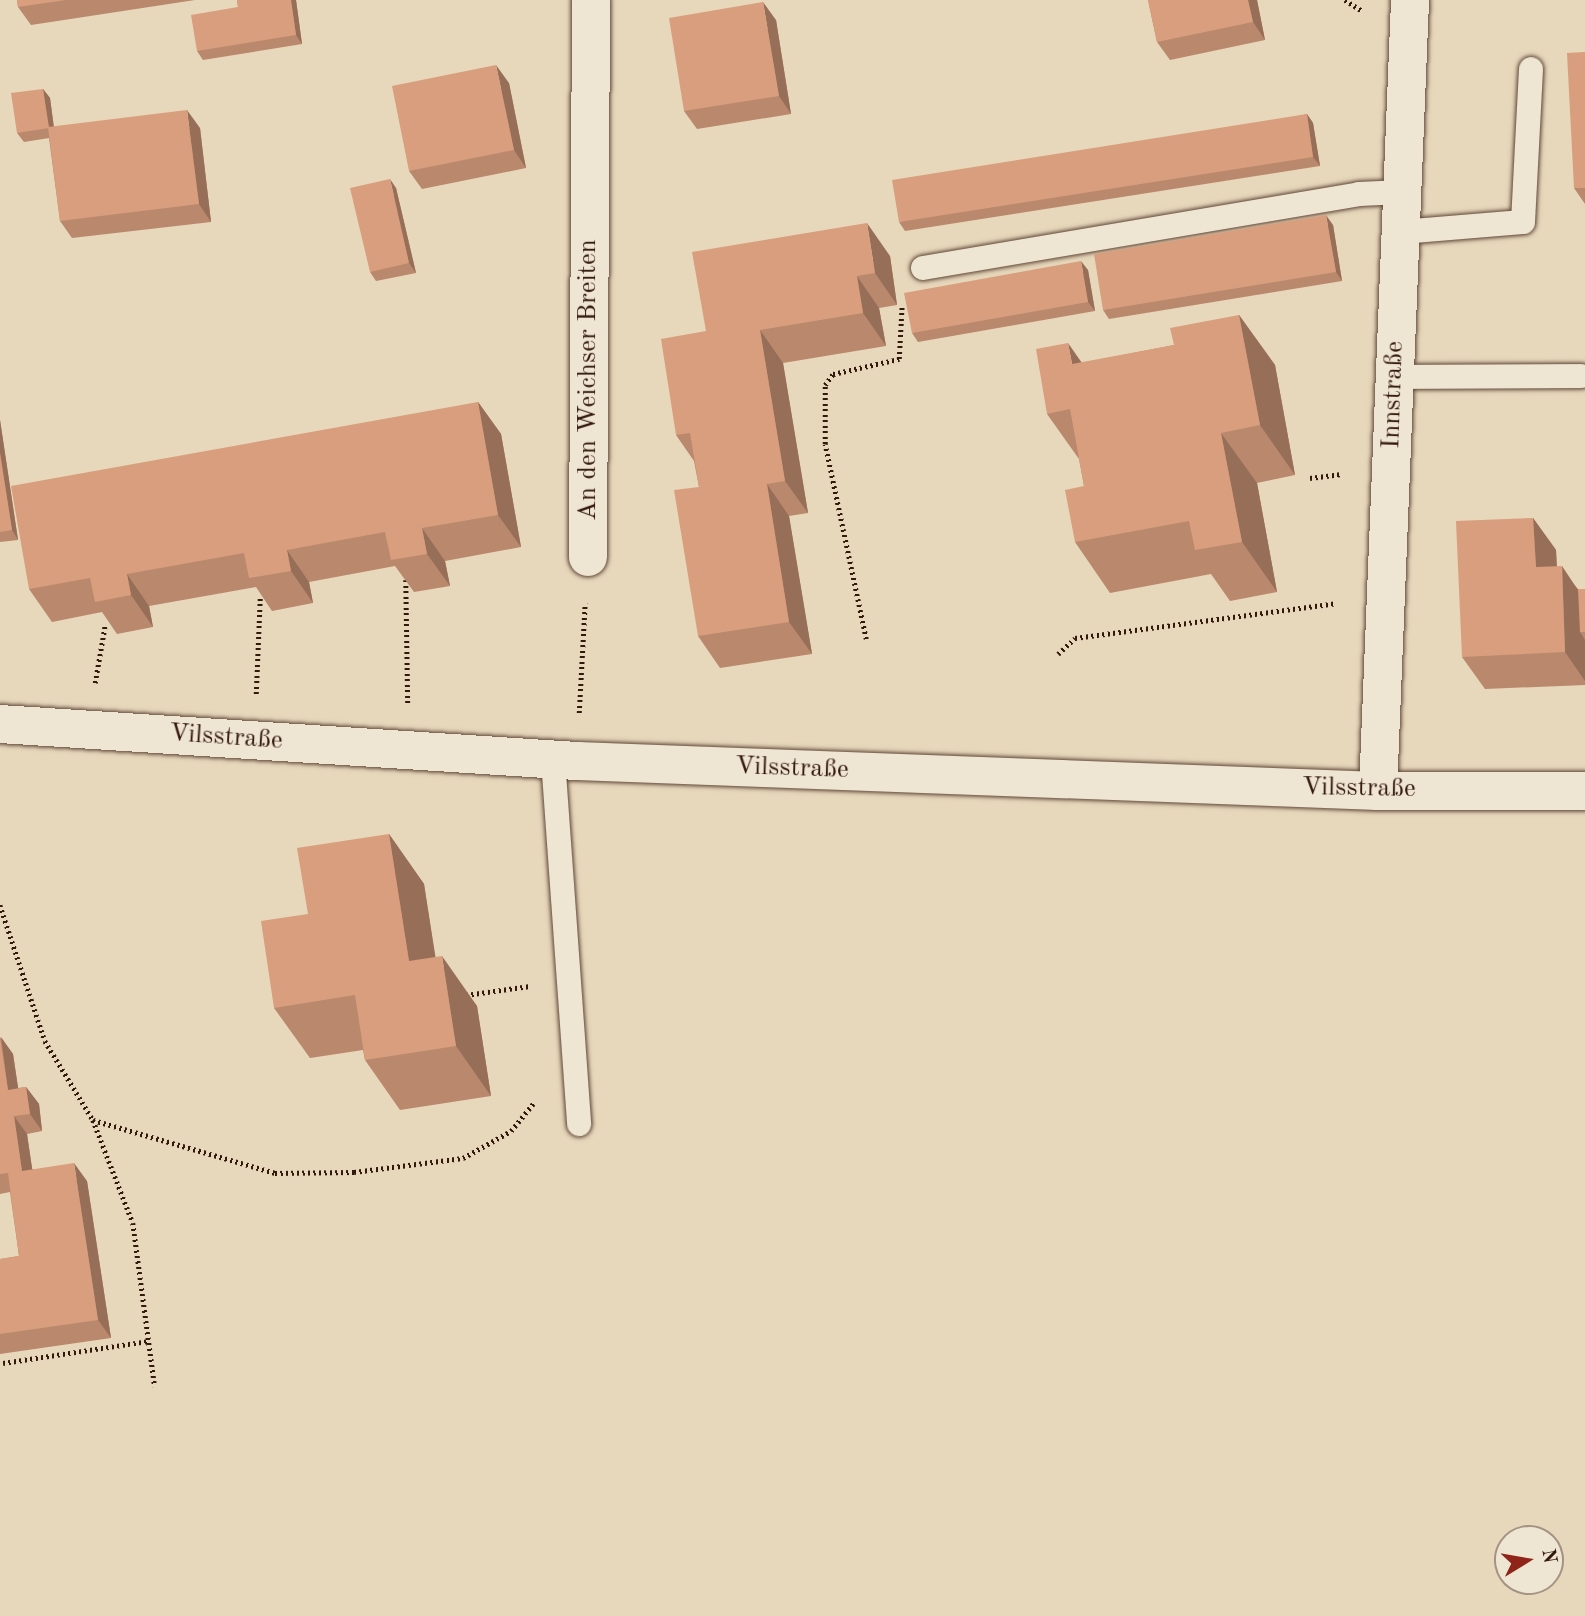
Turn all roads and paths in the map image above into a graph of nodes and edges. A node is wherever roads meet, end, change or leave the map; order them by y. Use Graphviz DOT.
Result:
graph roads {
  1 [pos="591,0"];
  2 [pos="1410,0"];
  3 [pos="1531,69"];
  4 [pos="1403,192"];
  5 [pos="1401,232"];
  6 [pos="923,268"];
  7 [pos="899,319"];
  8 [pos="1395,376"];
  9 [pos="1581,376"];
  10 [pos="588,557"];
  11 [pos="406,580"];
  12 [pos="260,597"];
  13 [pos="1386,597"];
  14 [pos="104,625"];
  15 [pos="866,639"];
  16 [pos="1058,654"];
  17 [pos="0,724"];
  18 [pos="88,729"];
  19 [pos="254,740"];
  20 [pos="409,750"];
  21 [pos="565,760"];
  22 [pos="1378,791"];
  23 [pos="1585,791"];
  24 [pos="0,905"];
  25 [pos="569,981"];
  26 [pos="453,997"];
  27 [pos="574,1051"];
  28 [pos="93,1120"];
  29 [pos="579,1124"];
  30 [pos="149,1341"];
  31 [pos="3,1363"];
  32 [pos="155,1387"];
  1 -- 10 [label="street, An den Weichser Breiten"];
  2 -- 4 [label="street, Innstraße"];
  3 -- 5 [label="lane"];
  4 -- 5 [label="street, Innstraße"];
  4 -- 6 [label="lane"];
  5 -- 8 [label="street, Innstraße"];
  7 -- 15 [label="path"];
  8 -- 9 [label="lane"];
  8 -- 13 [label="street, Innstraße"];
  10 -- 21 [label="path, An den Weichser Breiten"];
  11 -- 20 [label="path"];
  12 -- 19 [label="path"];
  13 -- 16 [label="path"];
  13 -- 22 [label="street, Innstraße"];
  14 -- 18 [label="path"];
  17 -- 18 [label="street, Vilsstraße"];
  18 -- 19 [label="street, Vilsstraße"];
  19 -- 20 [label="street, Vilsstraße"];
  20 -- 21 [label="street, Vilsstraße"];
  21 -- 22 [label="street, Vilsstraße"];
  21 -- 25 [label="lane"];
  22 -- 23 [label="street, Vilsstraße"];
  24 -- 28 [label="path"];
  25 -- 26 [label="path"];
  25 -- 27 [label="lane"];
  27 -- 28 [label="path"];
  27 -- 29 [label="lane"];
  28 -- 30 [label="path"];
  30 -- 31 [label="path"];
  30 -- 32 [label="path"];
}
